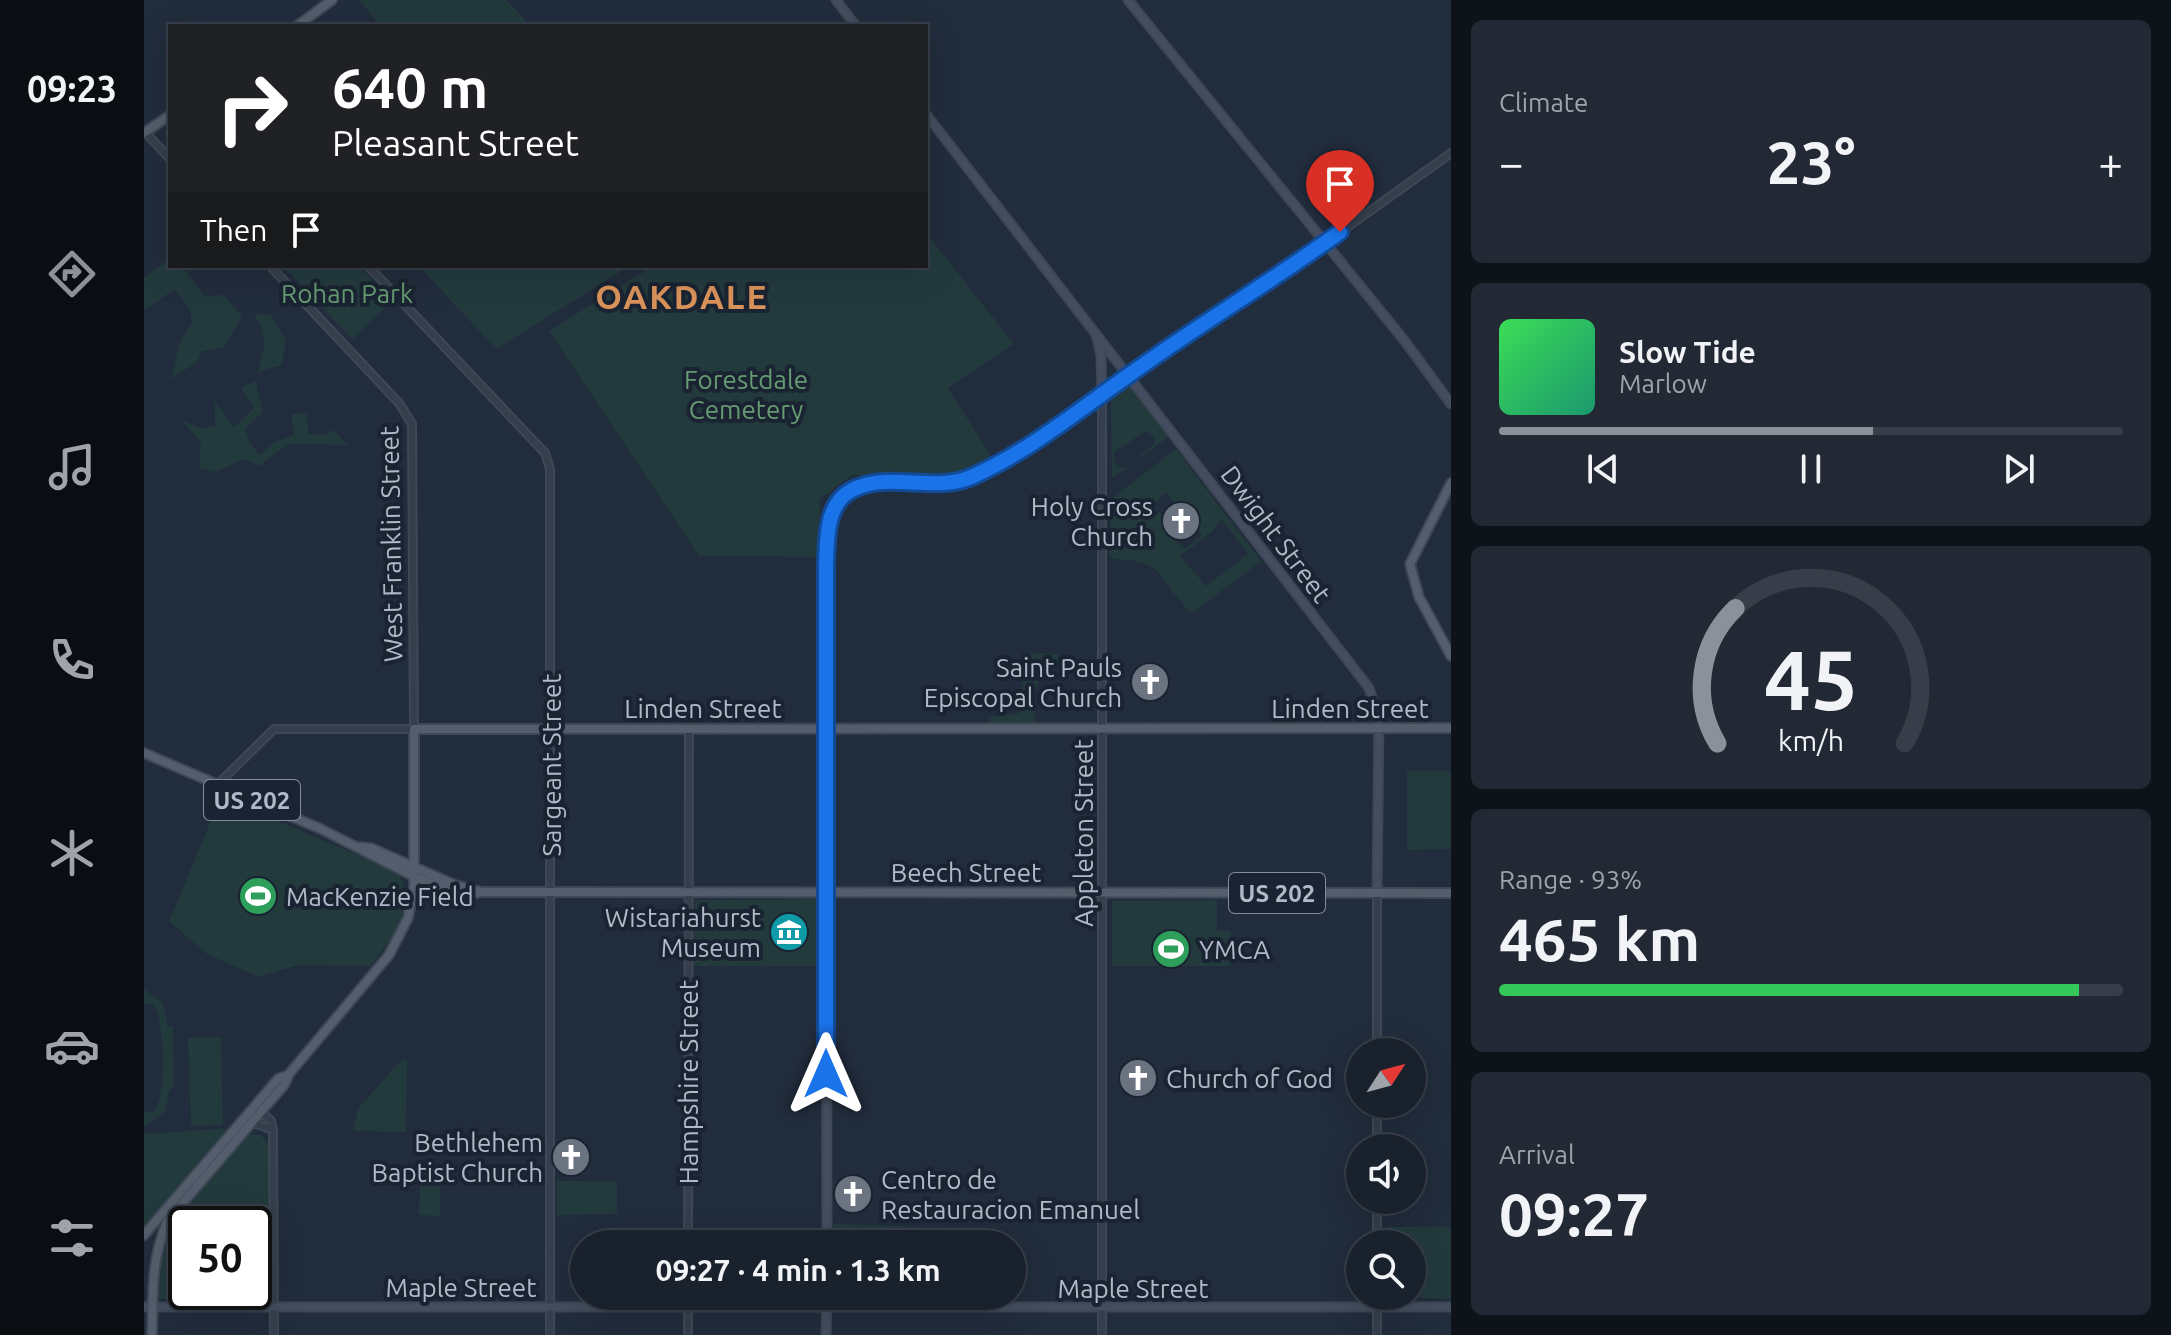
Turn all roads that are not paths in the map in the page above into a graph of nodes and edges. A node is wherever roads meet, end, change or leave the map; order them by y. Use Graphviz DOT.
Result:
graph roads {
  1 [pos="332,0"];
  2 [pos="836,0"];
  3 [pos="1128,0"];
  4 [pos="300,24"];
  5 [pos="854,24"];
  6 [pos="168,116"];
  7 [pos="928,117"];
  8 [pos="145,132"];
  9 [pos="1451,153"];
  10 [pos="168,157"];
  11 [pos="1325,243"];
  12 [pos="272,268"];
  13 [pos="370,268"];
  14 [pos="1096,332"];
  15 [pos="1130,374"];
  16 [pos="1102,395"];
  17 [pos="1451,404"];
  18 [pos="1451,483"];
  19 [pos="1451,656"];
  20 [pos="552,727"];
  21 [pos="689,728"];
  22 [pos="827,728"];
  23 [pos="1451,728"];
  24 [pos="414,729"];
  25 [pos="1377,729"];
  26 [pos="1102,730"];
  27 [pos="144,753"];
  28 [pos="217,785"];
  29 [pos="360,847"];
  30 [pos="413,864"];
  31 [pos="413,876"];
  32 [pos="482,892"];
  33 [pos="688,892"];
  34 [pos="550,893"];
  35 [pos="827,893"];
  36 [pos="1103,893"];
  37 [pos="1377,893"];
  38 [pos="1451,893"];
  39 [pos="1377,1038"];
  40 [pos="258,1109"];
  41 [pos="248,1120"];
  42 [pos="273,1130"];
  43 [pos="688,1230"];
  44 [pos="827,1230"];
  45 [pos="144,1235"];
  46 [pos="1346,1306"];
  47 [pos="274,1307"];
  48 [pos="550,1307"];
  49 [pos="570,1307"];
  50 [pos="1426,1307"];
  51 [pos="1451,1307"];
  52 [pos="148,1308"];
  53 [pos="1026,1308"];
  54 [pos="1102,1308"];
  55 [pos="688,1310"];
  56 [pos="827,1310"];
  57 [pos="1377,1310"];
  58 [pos="152,1335"];
  59 [pos="274,1335"];
  60 [pos="550,1335"];
  61 [pos="688,1335"];
  62 [pos="826,1335"];
  63 [pos="1102,1335"];
  64 [pos="1377,1335"];
  1 -- 4 [label="main road"];
  2 -- 5 [label="main road"];
  3 -- 11 [label="main road"];
  6 -- 8 [label="main road"];
  7 -- 14 [label="main road, Dwight Street"];
  8 -- 10 [label="street"];
  9 -- 11 [label="street"];
  11 -- 15 [label="main road"];
  11 -- 17 [label="main road"];
  12 -- 24 [label="street, West Franklin Street"];
  13 -- 20 [label="street, Sargeant Street"];
  14 -- 15 [label="main road, Dwight Street"];
  14 -- 16 [label="main road, Appleton Street"];
  15 -- 16 [label="main road"];
  15 -- 25 [label="main road, Dwight Street"];
  16 -- 22 [label="main road"];
  16 -- 26 [label="street, Appleton Street"];
  18 -- 19 [label="main road"];
  20 -- 21 [label="main road, Linden Street"];
  20 -- 24 [label="main road, Linden Street"];
  20 -- 34 [label="street, Sargeant Street"];
  21 -- 22 [label="main road, Linden Street"];
  21 -- 33 [label="street, Hampshire Street"];
  22 -- 26 [label="main road, Linden Street"];
  22 -- 35 [label="main road"];
  23 -- 25 [label="main road, Linden Street"];
  24 -- 28 [label="street, Linden Street"];
  24 -- 30 [label="main road, West Franklin Street"];
  25 -- 26 [label="main road, Linden Street"];
  25 -- 37 [label="main road, Dwight Street"];
  26 -- 36 [label="street, Appleton Street"];
  27 -- 28 [label="main road, Beech Street / US 202"];
  28 -- 29 [label="main road, Beech Street / US 202"];
  29 -- 30 [label="main road, Beech Street / US 202"];
  29 -- 31 [label="main road, Beech Street / US 202"];
  30 -- 31 [label="main road, West Franklin Street"];
  30 -- 32 [label="main road, Beech Street / US 202"];
  31 -- 32 [label="main road, Beech Street / US 202"];
  31 -- 40 [label="main road, West Franklin Street"];
  32 -- 34 [label="main road, Beech Street / US 202"];
  33 -- 34 [label="main road, Beech Street / US 202"];
  33 -- 35 [label="main road, Beech Street / US 202"];
  33 -- 43 [label="street, Hampshire Street"];
  34 -- 48 [label="street, Sargeant Street"];
  35 -- 36 [label="main road, Beech Street / US 202"];
  35 -- 44 [label="main road"];
  36 -- 37 [label="main road, Beech Street / US 202"];
  36 -- 54 [label="street, Appleton Street"];
  37 -- 38 [label="main road, Beech Street / US 202"];
  37 -- 39 [label="street, Dwight Street"];
  40 -- 41 [label="main road, West Franklin Street"];
  40 -- 42 [label="street"];
  41 -- 42 [label="street"];
  41 -- 45 [label="main road"];
  41 -- 52 [label="main road"];
  42 -- 47 [label="street"];
  46 -- 54 [label="main road, Maple Street"];
  47 -- 48 [label="main road, Maple Street"];
  47 -- 52 [label="main road, Maple Street"];
  47 -- 59 [label="street"];
  48 -- 49 [label="main road, Maple Street"];
  48 -- 60 [label="street, Sargeant Street"];
  50 -- 51 [label="main road, Maple Street"];
  52 -- 58 [label="main road"];
  53 -- 54 [label="main road, Maple Street"];
  54 -- 63 [label="street, Appleton Street"];
  55 -- 61 [label="street"];
  56 -- 62 [label="main road"];
  57 -- 64 [label="street"];
}
